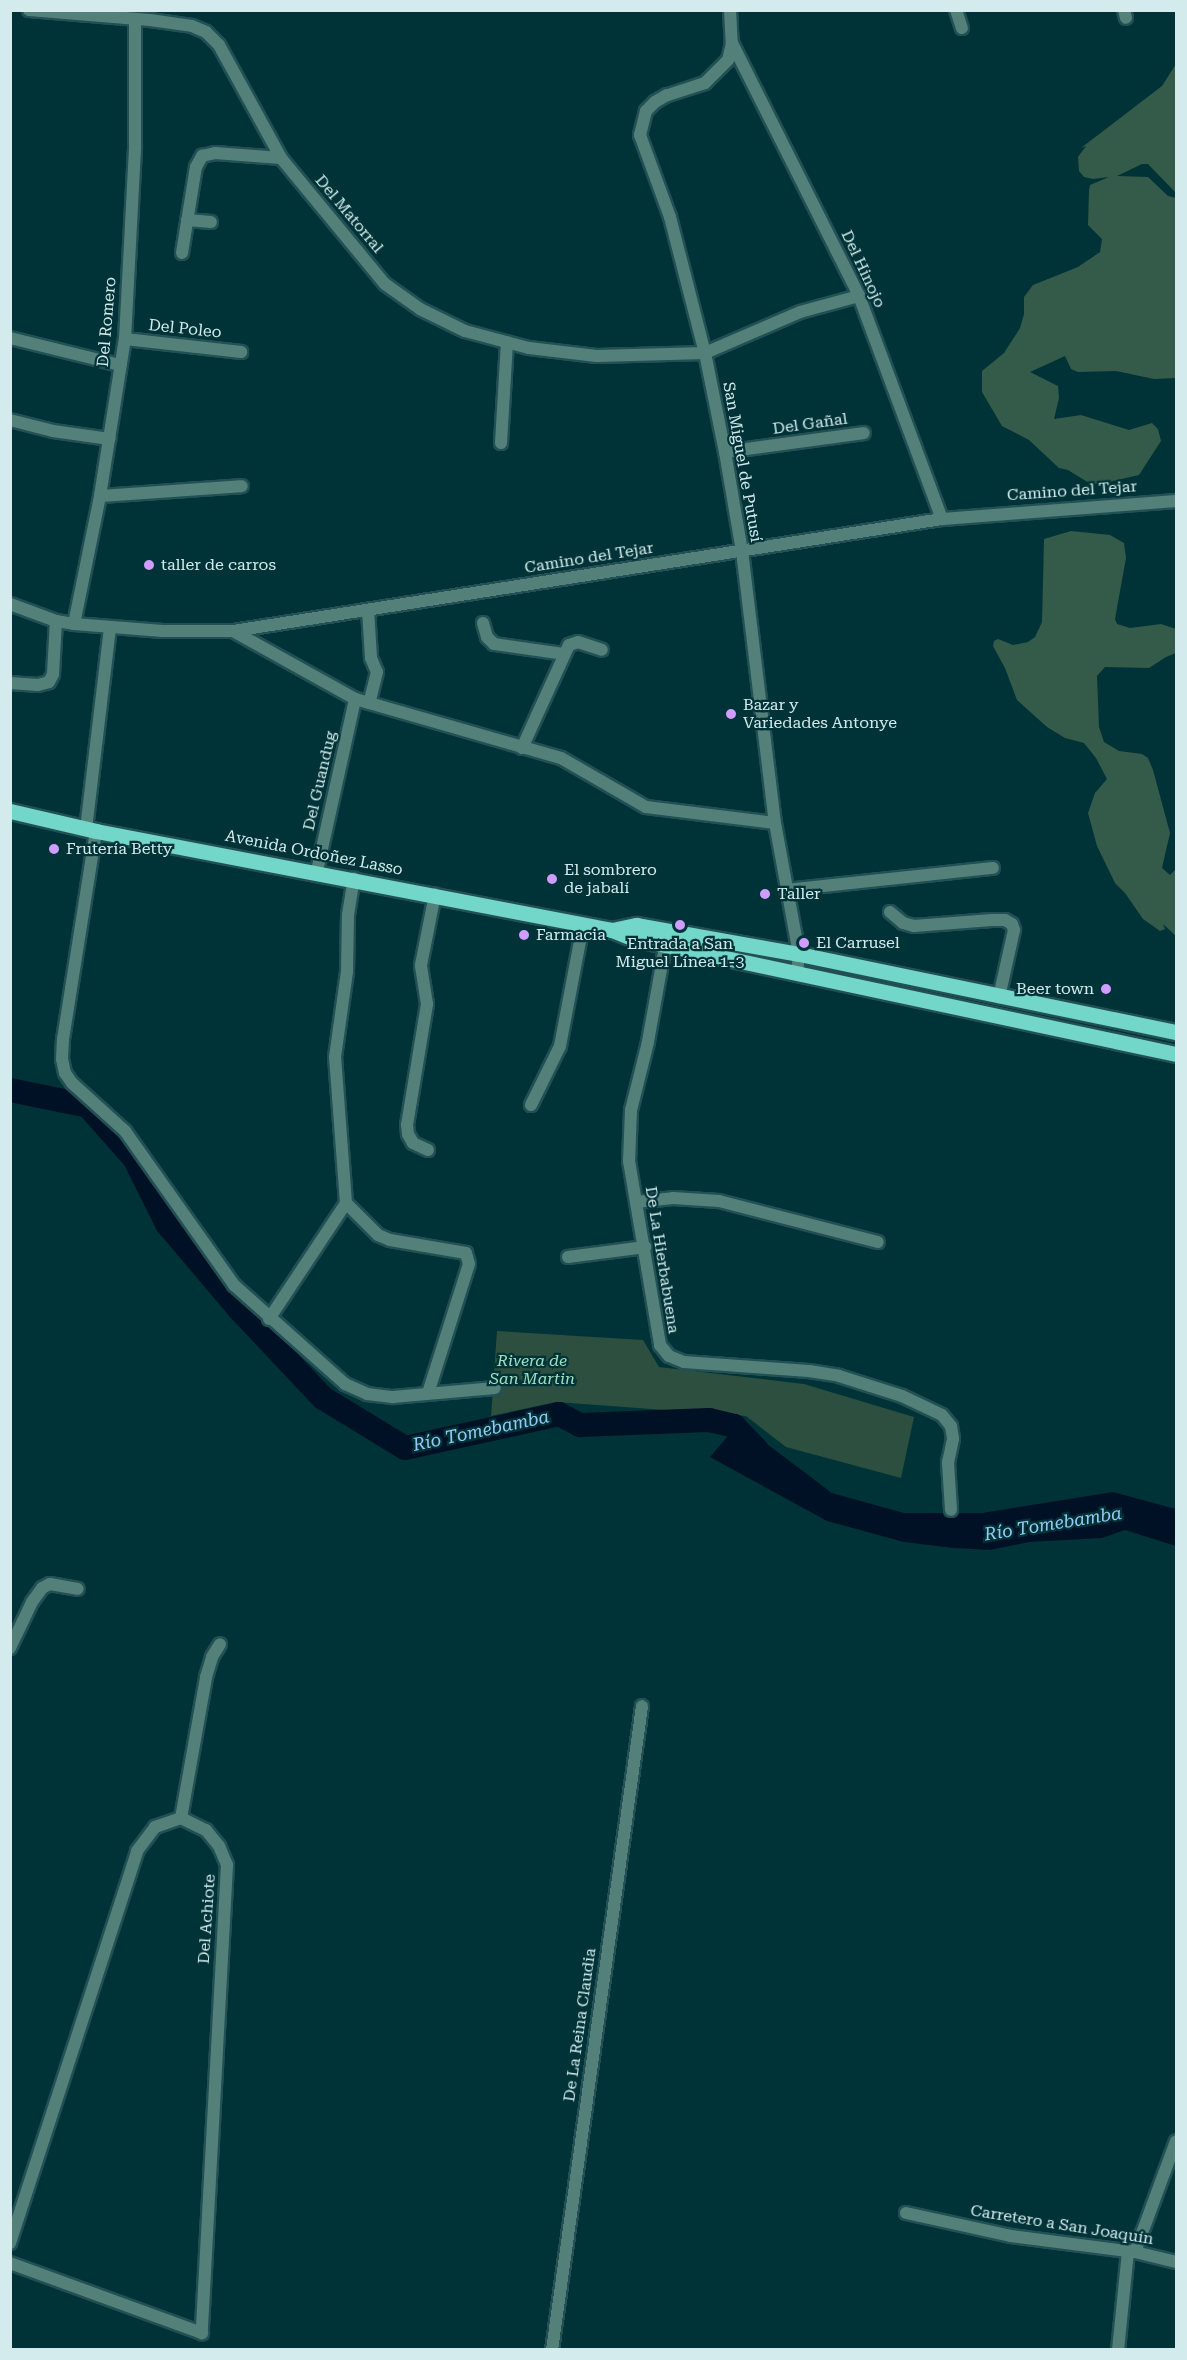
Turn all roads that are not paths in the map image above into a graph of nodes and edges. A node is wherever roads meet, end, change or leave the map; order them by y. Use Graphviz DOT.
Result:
graph roads {
  1 [pos="29,10"];
  2 [pos="730,10"];
  3 [pos="956,10"];
  4 [pos="150,15"];
  5 [pos="135,20"];
  6 [pos="962,28"];
  7 [pos="732,43"];
  8 [pos="281,158"];
  9 [pos="188,219"];
  10 [pos="211,222"];
  11 [pos="182,253"];
  12 [pos="859,296"];
  13 [pos="10,338"];
  14 [pos="125,339"];
  15 [pos="507,342"];
  16 [pos="241,352"];
  17 [pos="705,353"];
  18 [pos="120,366"];
  19 [pos="10,420"];
  20 [pos="864,433"];
  21 [pos="109,439"];
  22 [pos="501,443"];
  23 [pos="725,452"];
  24 [pos="242,486"];
  25 [pos="100,496"];
  26 [pos="1176,501"];
  27 [pos="942,519"];
  28 [pos="742,551"];
  29 [pos="10,604"];
  30 [pos="368,610"];
  31 [pos="56,621"];
  32 [pos="483,623"];
  33 [pos="74,624"];
  34 [pos="110,628"];
  35 [pos="232,632"];
  36 [pos="602,650"];
  37 [pos="564,654"];
  38 [pos="10,683"];
  39 [pos="355,699"];
  40 [pos="369,703"];
  41 [pos="522,748"];
  42 [pos="10,811"];
  43 [pos="775,823"];
  44 [pos="91,830"];
  45 [pos="993,868"];
  46 [pos="317,872"];
  47 [pos="354,878"];
  48 [pos="786,890"];
  49 [pos="435,894"];
  50 [pos="890,912"];
  51 [pos="583,925"];
  52 [pos="667,938"];
  53 [pos="799,954"];
  54 [pos="797,974"];
  55 [pos="999,997"];
  56 [pos="1176,1032"];
  57 [pos="1176,1054"];
  58 [pos="531,1105"];
  59 [pos="428,1150"];
  60 [pos="636,1202"];
  61 [pos="346,1203"];
  62 [pos="878,1242"];
  63 [pos="645,1247"];
  64 [pos="568,1257"];
  65 [pos="269,1319"];
  66 [pos="495,1388"];
  67 [pos="428,1393"];
  68 [pos="951,1510"];
  69 [pos="78,1589"];
  70 [pos="220,1644"];
  71 [pos="10,1648"];
  72 [pos="642,1706"];
  73 [pos="181,1818"];
  74 [pos="1176,2142"];
  75 [pos="906,2213"];
  76 [pos="10,2243"];
  77 [pos="1131,2251"];
  78 [pos="1176,2262"];
  79 [pos="10,2263"];
  80 [pos="552,2349"];
  81 [pos="1118,2349"];
  1 -- 5 [label="street, Del Matorral"];
  2 -- 7 [label="street, San Miguel de Putusí"];
  3 -- 6 [label="street"];
  4 -- 5 [label="street, Del Matorral"];
  4 -- 8 [label="street, Del Matorral"];
  5 -- 14 [label="street, Del Romero"];
  7 -- 12 [label="street, Del Hinojo"];
  7 -- 17 [label="street, San Miguel de Putusí"];
  8 -- 9 [label="street"];
  8 -- 15 [label="street, Del Matorral"];
  9 -- 10 [label="street"];
  9 -- 11 [label="street"];
  12 -- 17 [label="street"];
  12 -- 27 [label="street, Del Hinojo"];
  13 -- 18 [label="street"];
  14 -- 16 [label="street, Del Poleo"];
  14 -- 18 [label="street, Del Romero"];
  15 -- 17 [label="street, Del Matorral"];
  15 -- 22 [label="street"];
  17 -- 23 [label="street, San Miguel de Putusí"];
  18 -- 21 [label="street, Del Romero"];
  19 -- 21 [label="street"];
  20 -- 23 [label="street, Del Gañal"];
  21 -- 25 [label="street, Del Romero"];
  23 -- 28 [label="street, San Miguel de Putusí"];
  24 -- 25 [label="street"];
  25 -- 33 [label="street, Del Romero"];
  26 -- 27 [label="street, Camino del Tejar"];
  27 -- 28 [label="street, Camino del Tejar"];
  28 -- 30 [label="street, Camino del Tejar"];
  28 -- 43 [label="street, San Miguel de Putusí"];
  29 -- 31 [label="street, Camino del Tejar"];
  30 -- 35 [label="street, Camino del Tejar"];
  30 -- 40 [label="street"];
  31 -- 33 [label="street, Camino del Tejar"];
  31 -- 38 [label="street"];
  32 -- 37 [label="street"];
  33 -- 34 [label="street, Camino del Tejar"];
  34 -- 35 [label="street, Camino del Tejar"];
  34 -- 44 [label="street"];
  35 -- 39 [label="street"];
  36 -- 37 [label="street"];
  37 -- 41 [label="street"];
  39 -- 40 [label="street"];
  39 -- 46 [label="street, Del Guandug"];
  40 -- 41 [label="street"];
  41 -- 43 [label="street"];
  42 -- 44 [label="main road, Avenida Ordoñez Lasso"];
  43 -- 48 [label="street, San Miguel de Putusí"];
  44 -- 46 [label="main road, Avenida Ordoñez Lasso"];
  44 -- 65 [label="street"];
  45 -- 48 [label="street"];
  46 -- 47 [label="main road, Avenida Ordoñez Lasso"];
  47 -- 49 [label="main road, Avenida Ordoñez Lasso"];
  47 -- 61 [label="street"];
  48 -- 53 [label="street, San Miguel de Putusí"];
  49 -- 51 [label="main road, Avenida Ordoñez Lasso"];
  49 -- 59 [label="street"];
  50 -- 55 [label="street"];
  51 -- 52 [label="main road, Avenida Ordoñez Lasso"];
  51 -- 58 [label="street"];
  52 -- 53 [label="main road, Avenida Ordoñez Lasso"];
  52 -- 54 [label="main road, Avenida Ordoñez Lasso"];
  52 -- 60 [label="street, De La Hierbabuena"];
  53 -- 54 [label="street, San Miguel de Putusí"];
  53 -- 55 [label="main road, Avenida Ordoñez Lasso"];
  54 -- 57 [label="main road, Avenida Ordoñez Lasso"];
  55 -- 56 [label="main road, Avenida Ordoñez Lasso"];
  60 -- 62 [label="street"];
  60 -- 63 [label="street, De La Hierbabuena"];
  61 -- 65 [label="street"];
  61 -- 67 [label="street"];
  63 -- 64 [label="street"];
  63 -- 68 [label="street, De La Hierbabuena"];
  65 -- 67 [label="street"];
  66 -- 67 [label="street"];
  69 -- 71 [label="street"];
  70 -- 73 [label="street"];
  72 -- 80 [label="street, De La Reina Claudia"];
  73 -- 76 [label="street"];
  73 -- 79 [label="street, Del Achiote"];
  74 -- 77 [label="street"];
  75 -- 77 [label="street, Carretero a San Joaquín"];
  77 -- 78 [label="street, Carretero a San Joaquín"];
  77 -- 81 [label="street"];
}
